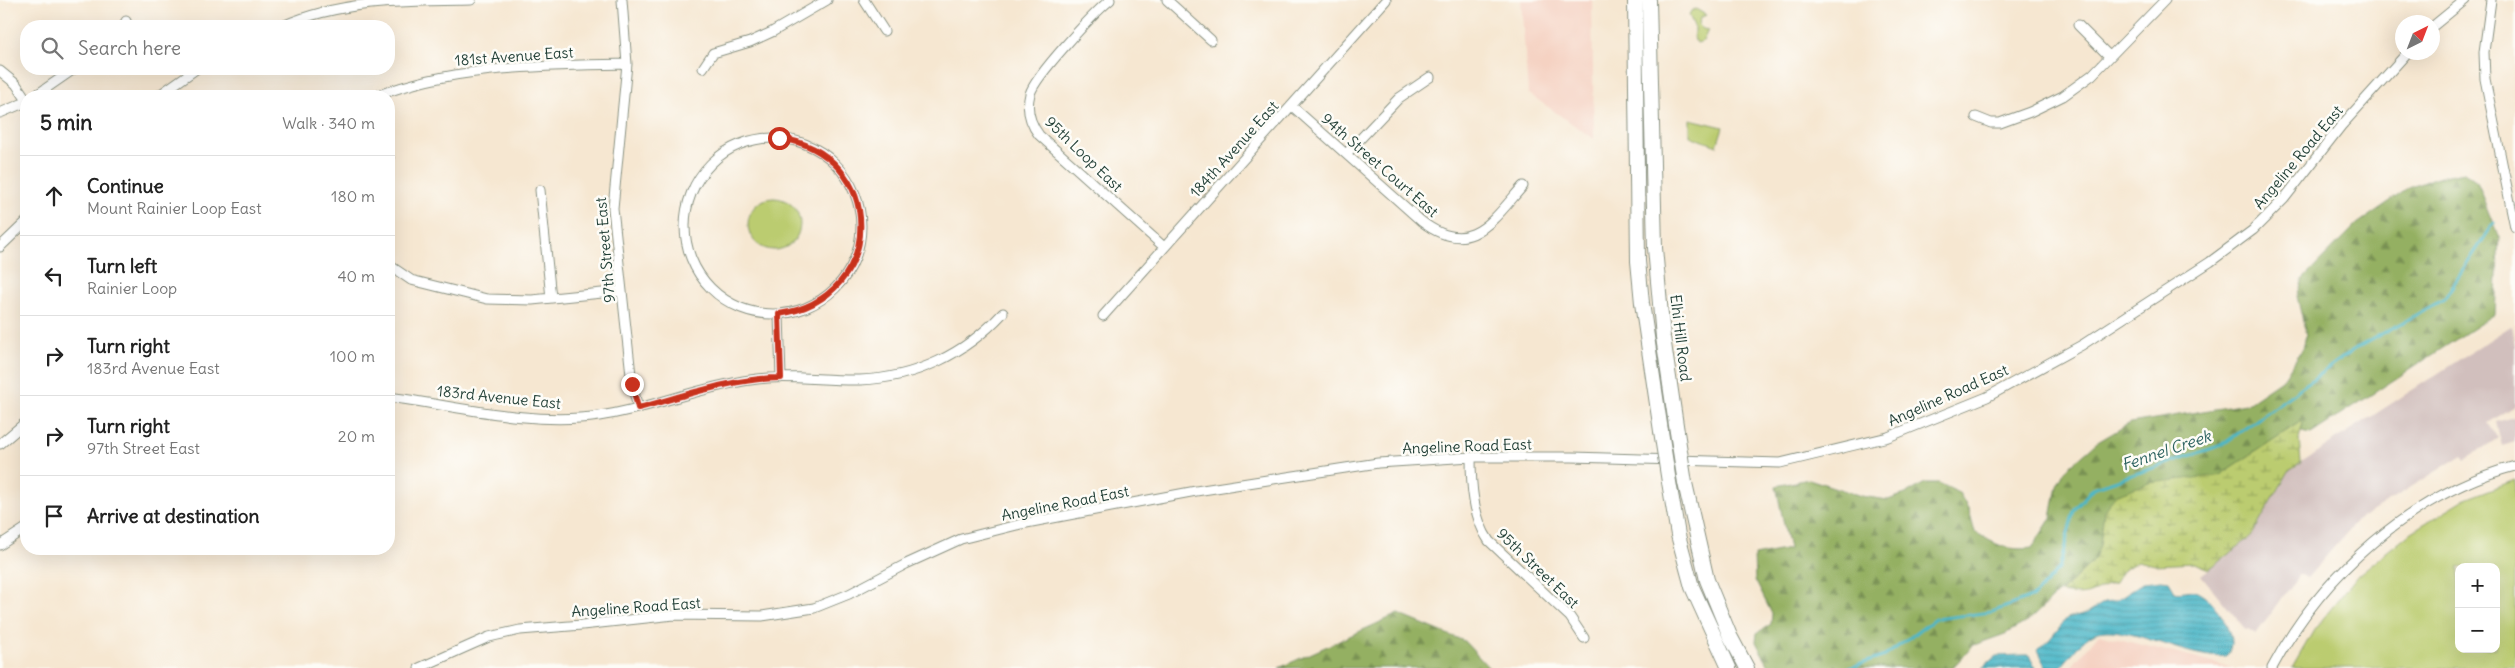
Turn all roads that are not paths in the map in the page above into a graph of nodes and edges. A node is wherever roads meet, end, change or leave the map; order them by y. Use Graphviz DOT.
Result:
graph roads {
  1 [pos="426,0"];
  2 [pos="471,0"];
  3 [pos="622,0"];
  4 [pos="827,0"];
  5 [pos="864,0"];
  6 [pos="1110,0"];
  7 [pos="1167,0"];
  8 [pos="1386,0"];
  9 [pos="1635,0"];
  10 [pos="1649,0"];
  11 [pos="2165,0"];
  12 [pos="2465,0"];
  13 [pos="2491,0"];
  14 [pos="304,20"];
  15 [pos="2440,20"];
  16 [pos="2078,25"];
  17 [pos="884,31"];
  18 [pos="1212,40"];
  19 [pos="2109,56"];
  20 [pos="2401,60"];
  21 [pos="627,64"];
  22 [pos="703,68"];
  23 [pos="0,71"];
  24 [pos="65,75"];
  25 [pos="188,75"];
  26 [pos="1430,77"];
  27 [pos="20,90"];
  28 [pos="44,90"];
  29 [pos="166,90"];
  30 [pos="394,90"];
  31 [pos="20,103"];
  32 [pos="1292,106"];
  33 [pos="0,114"];
  34 [pos="1976,117"];
  35 [pos="1346,154"];
  36 [pos="1523,186"];
  37 [pos="540,190"];
  38 [pos="20,228"];
  39 [pos="2515,228"];
  40 [pos="0,247"];
  41 [pos="1164,247"];
  42 [pos="395,269"];
  43 [pos="622,291"];
  44 [pos="551,298"];
  45 [pos="1003,313"];
  46 [pos="779,314"];
  47 [pos="1102,316"];
  48 [pos="781,378"];
  49 [pos="395,398"];
  50 [pos="638,408"];
  51 [pos="20,427"];
  52 [pos="0,444"];
  53 [pos="1471,457"];
  54 [pos="2515,466"];
  55 [pos="20,532"];
  56 [pos="0,545"];
  57 [pos="1584,638"];
  58 [pos="419,668"];
  59 [pos="1730,668"];
  60 [pos="1746,668"];
  61 [pos="2272,668"];
  1 -- 2 [label="street"];
  1 -- 14 [label="street"];
  3 -- 21 [label="street, 97th Street East"];
  4 -- 22 [label="street"];
  5 -- 17 [label="street"];
  6 -- 41 [label="street, 95th Loop East"];
  7 -- 18 [label="street"];
  8 -- 32 [label="street, 184th Avenue East"];
  9 -- 59 [label="highway, bridge"];
  10 -- 60 [label="highway, Elhi Hill Road, bridge"];
  11 -- 19 [label="street"];
  12 -- 15 [label="street"];
  13 -- 39 [label="street"];
  16 -- 19 [label="street"];
  19 -- 34 [label="street"];
  20 -- 53 [label="street, Angeline Road East"];
  21 -- 30 [label="street, 181st Avenue East"];
  21 -- 43 [label="street, 97th Street East"];
  23 -- 27 [label="street"];
  24 -- 28 [label="street"];
  25 -- 29 [label="street"];
  26 -- 35 [label="street"];
  31 -- 33 [label="street"];
  32 -- 35 [label="street, 94th Street Court East"];
  32 -- 41 [label="street, 184th Avenue East"];
  35 -- 36 [label="street, 94th Street Court East"];
  37 -- 44 [label="street"];
  38 -- 40 [label="street"];
  41 -- 47 [label="street, 184th Avenue East"];
  42 -- 44 [label="street"];
  43 -- 44 [label="street"];
  43 -- 50 [label="street, 97th Street East"];
  45 -- 48 [label="street, 183rd Avenue East"];
  46 -- 46 [label="street"];
  46 -- 48 [label="street"];
  48 -- 50 [label="street, 183rd Avenue East"];
  49 -- 50 [label="street, 183rd Avenue East"];
  51 -- 52 [label="street"];
  53 -- 57 [label="street, 95th Street East"];
  53 -- 58 [label="street, Angeline Road East"];
  54 -- 61 [label="street"];
  55 -- 56 [label="street"];
}
